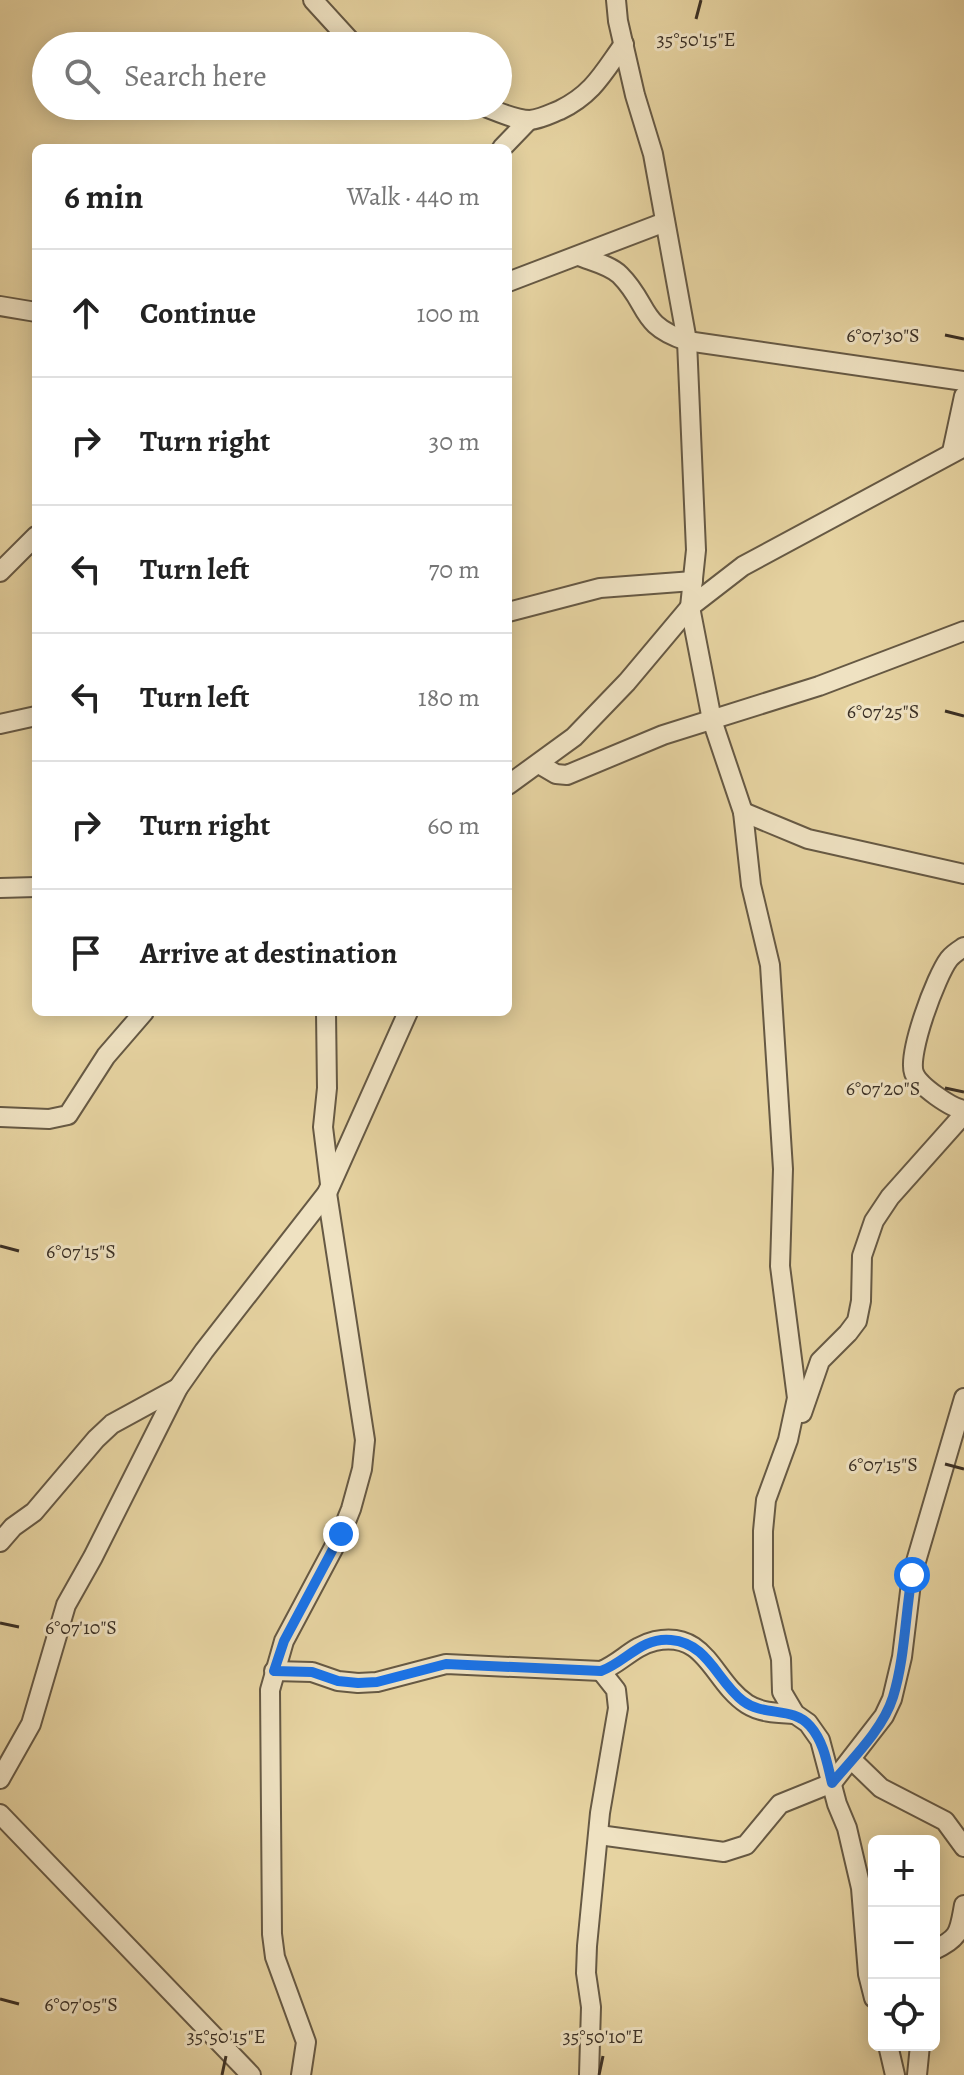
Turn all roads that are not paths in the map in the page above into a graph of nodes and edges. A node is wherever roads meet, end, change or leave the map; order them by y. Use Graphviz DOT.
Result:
graph roads {
  1 [pos="313,0"];
  2 [pos="616,0"];
  3 [pos="342,32"];
  4 [pos="624,44"];
  5 [pos="512,115"];
  6 [pos="529,120"];
  7 [pos="506,144"];
  8 [pos="665,222"];
  9 [pos="579,256"];
  10 [pos="512,281"];
  11 [pos="0,306"];
  12 [pos="32,311"];
  13 [pos="687,341"];
  14 [pos="964,381"];
  15 [pos="964,396"];
  16 [pos="958,450"];
  17 [pos="32,540"];
  18 [pos="0,572"];
  19 [pos="693,581"];
  20 [pos="690,607"];
  21 [pos="512,611"];
  22 [pos="964,631"];
  23 [pos="32,717"];
  24 [pos="712,720"];
  25 [pos="0,724"];
  26 [pos="539,764"];
  27 [pos="512,782"];
  28 [pos="743,812"];
  29 [pos="964,874"];
  30 [pos="32,887"];
  31 [pos="0,888"];
  32 [pos="964,947"];
  33 [pos="141,1016"];
  34 [pos="326,1016"];
  35 [pos="406,1016"];
  36 [pos="964,1112"];
  37 [pos="0,1117"];
  38 [pos="328,1189"];
  39 [pos="178,1388"];
  40 [pos="964,1398"];
  41 [pos="792,1424"];
  42 [pos="0,1542"];
  43 [pos="274,1671"];
  44 [pos="601,1671"];
  45 [pos="795,1714"];
  46 [pos="852,1760"];
  47 [pos="0,1779"];
  48 [pos="832,1783"];
  49 [pos="0,1814"];
  50 [pos="599,1835"];
  51 [pos="964,1847"];
  52 [pos="964,1905"];
  53 [pos="959,1947"];
  54 [pos="869,1979"];
  55 [pos="889,2051"];
  56 [pos="919,2051"];
  57 [pos="251,2075"];
  58 [pos="301,2075"];
  59 [pos="589,2075"];
  60 [pos="895,2075"];
  61 [pos="917,2075"];
  1 -- 3 [label="street"];
  2 -- 4 [label="street"];
  4 -- 6 [label="street"];
  4 -- 8 [label="street"];
  5 -- 6 [label="street"];
  6 -- 7 [label="street"];
  8 -- 9 [label="street"];
  8 -- 13 [label="street"];
  9 -- 10 [label="street"];
  9 -- 13 [label="street"];
  11 -- 12 [label="street"];
  13 -- 14 [label="street"];
  13 -- 19 [label="street"];
  15 -- 16 [label="street"];
  16 -- 20 [label="street"];
  17 -- 18 [label="street"];
  19 -- 20 [label="street"];
  19 -- 21 [label="street"];
  20 -- 24 [label="street"];
  20 -- 26 [label="street"];
  22 -- 24 [label="street"];
  23 -- 25 [label="street"];
  24 -- 26 [label="street"];
  24 -- 28 [label="street"];
  26 -- 27 [label="street"];
  28 -- 29 [label="street"];
  28 -- 41 [label="street"];
  30 -- 31 [label="street"];
  32 -- 36 [label="street"];
  33 -- 37 [label="street"];
  34 -- 38 [label="street"];
  35 -- 38 [label="street"];
  36 -- 41 [label="street"];
  38 -- 39 [label="street"];
  38 -- 43 [label="street"];
  39 -- 42 [label="street"];
  39 -- 47 [label="street"];
  40 -- 46 [label="street"];
  41 -- 45 [label="street"];
  43 -- 44 [label="street"];
  43 -- 58 [label="street"];
  44 -- 45 [label="street"];
  44 -- 50 [label="street"];
  45 -- 48 [label="street"];
  46 -- 48 [label="street"];
  46 -- 51 [label="street"];
  48 -- 50 [label="street"];
  48 -- 54 [label="street"];
  49 -- 57 [label="street"];
  50 -- 59 [label="street"];
  52 -- 53 [label="street"];
  55 -- 60 [label="street"];
  56 -- 61 [label="street"];
}
